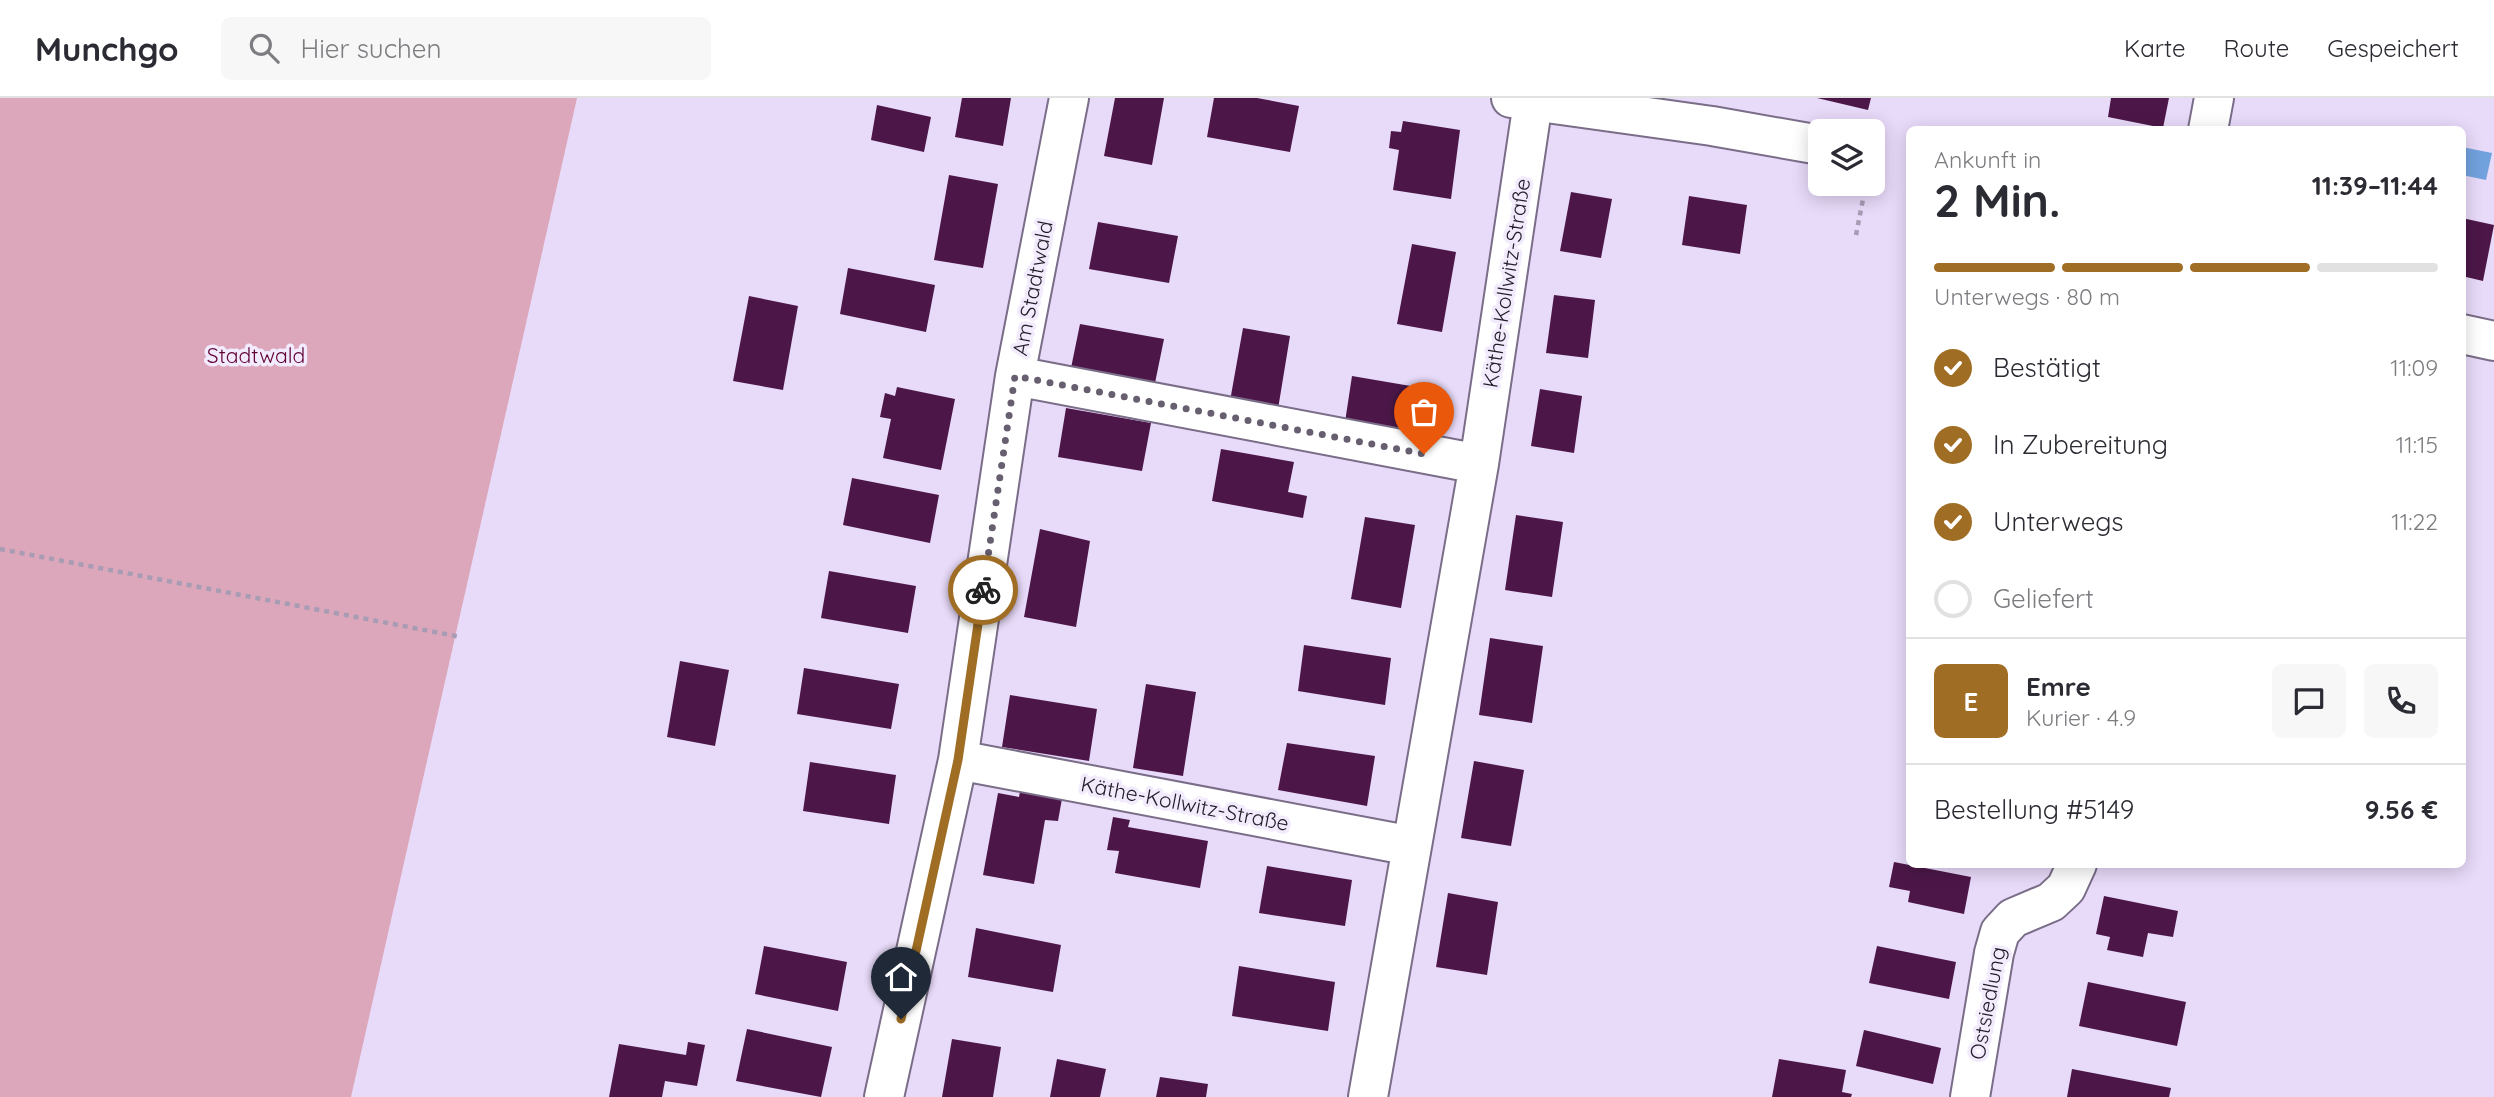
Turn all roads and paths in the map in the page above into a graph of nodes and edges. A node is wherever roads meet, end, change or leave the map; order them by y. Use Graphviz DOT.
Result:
graph roads {
  1 [pos="1069,98"];
  2 [pos="2214,98"];
  3 [pos="1522,100"];
  4 [pos="1714,112"];
  5 [pos="2209,126"];
  6 [pos="1808,141"];
  7 [pos="1864,196"];
  8 [pos="1856,235"];
  9 [pos="2466,335"];
  10 [pos="2494,341"];
  11 [pos="1015,376"];
  12 [pos="1479,464"];
  13 [pos="0,549"];
  14 [pos="461,637"];
  15 [pos="958,760"];
  16 [pos="1412,846"];
  17 [pos="2075,868"];
  18 [pos="884,1097"];
  19 [pos="1368,1097"];
  20 [pos="1970,1097"];
  1 -- 11 [label="street, Am Stadtwald"];
  2 -- 5 [label="street"];
  3 -- 4 [label="street, Käthe-Kollwitz-Straße"];
  3 -- 12 [label="street, Käthe-Kollwitz-Straße"];
  4 -- 6 [label="street, Käthe-Kollwitz-Straße"];
  7 -- 8 [label="path"];
  9 -- 10 [label="street"];
  11 -- 12 [label="street"];
  11 -- 15 [label="street, Am Stadtwald"];
  12 -- 16 [label="street, Käthe-Kollwitz-Straße"];
  13 -- 14 [label="path"];
  15 -- 16 [label="street, Käthe-Kollwitz-Straße"];
  15 -- 18 [label="street, Am Stadtwald"];
  16 -- 19 [label="street, Käthe-Kollwitz-Straße"];
  17 -- 20 [label="street, Ostsiedlung"];
}
